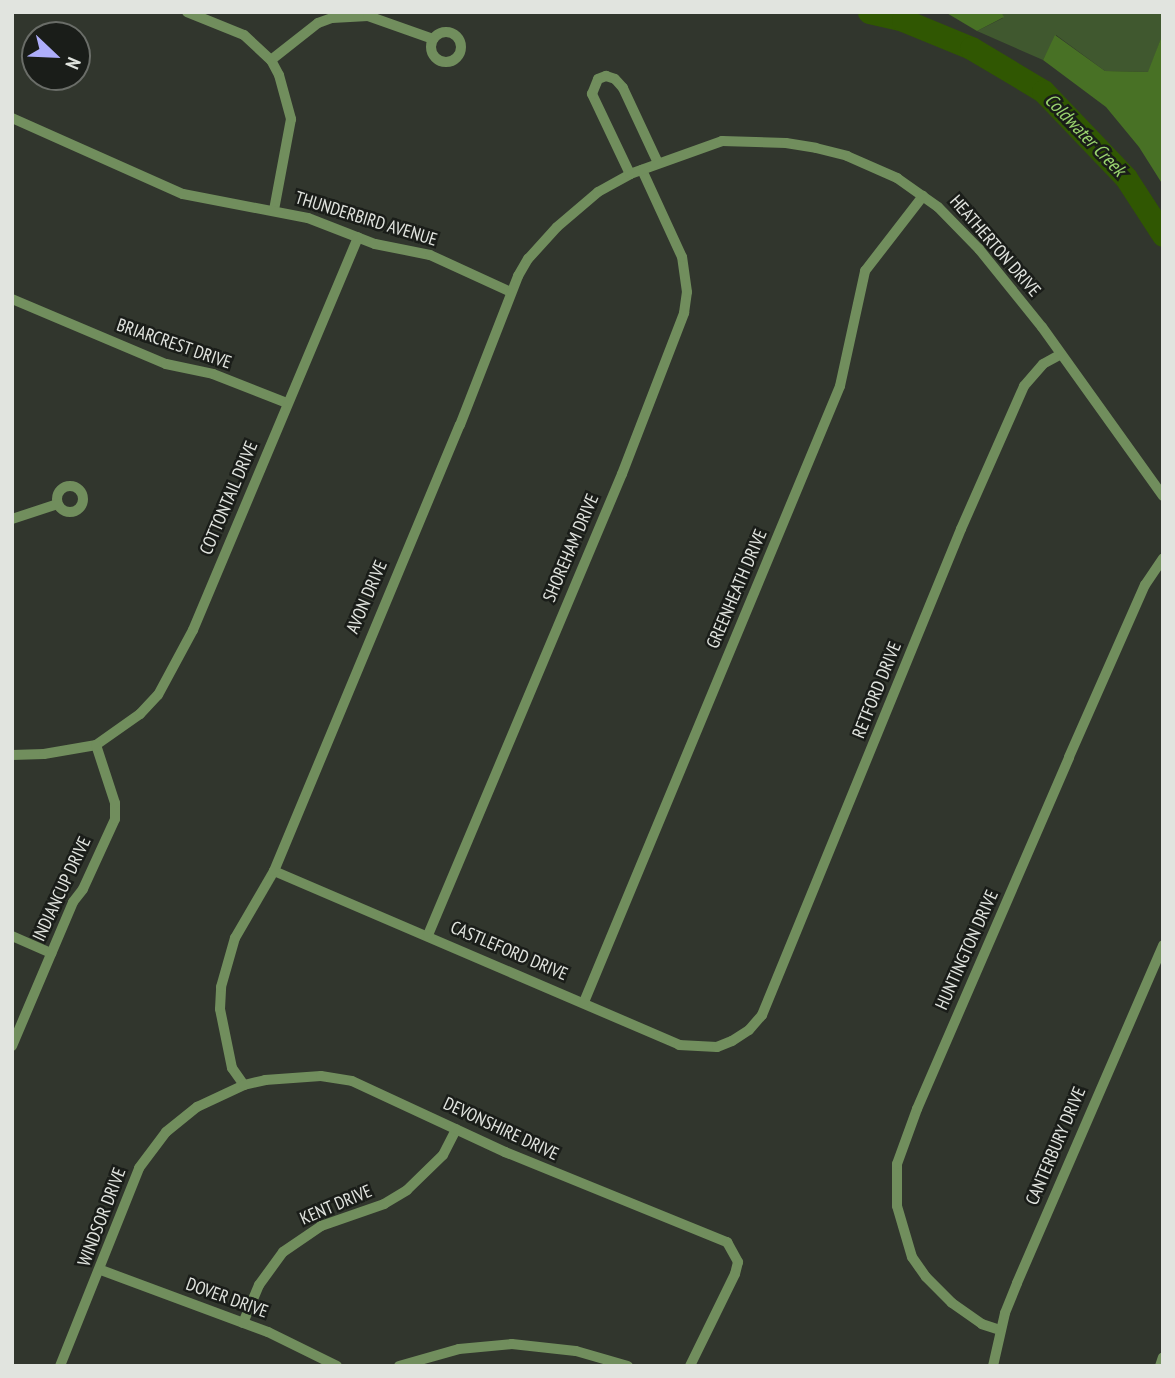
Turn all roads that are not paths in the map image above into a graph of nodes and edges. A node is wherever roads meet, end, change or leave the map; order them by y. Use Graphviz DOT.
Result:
graph roads {
  1 [pos="187,12"];
  2 [pos="433,39"];
  3 [pos="271,60"];
  4 [pos="12,118"];
  5 [pos="658,163"];
  6 [pos="642,170"];
  7 [pos="630,174"];
  8 [pos="923,196"];
  9 [pos="274,210"];
  10 [pos="358,237"];
  11 [pos="511,292"];
  12 [pos="12,299"];
  13 [pos="1059,355"];
  14 [pos="286,403"];
  15 [pos="1163,496"];
  16 [pos="58,504"];
  17 [pos="12,519"];
  18 [pos="1163,558"];
  19 [pos="96,745"];
  20 [pos="12,755"];
  21 [pos="274,871"];
  22 [pos="428,935"];
  23 [pos="12,936"];
  24 [pos="1163,945"];
  25 [pos="51,953"];
  26 [pos="584,1002"];
  27 [pos="732,1041"];
  28 [pos="12,1046"];
  29 [pos="244,1085"];
  30 [pos="456,1129"];
  31 [pos="101,1270"];
  32 [pos="243,1323"];
  33 [pos="1000,1330"];
  34 [pos="1163,1357"];
  35 [pos="60,1366"];
  36 [pos="337,1366"];
  37 [pos="399,1366"];
  38 [pos="628,1366"];
  39 [pos="690,1366"];
  40 [pos="993,1366"];
  41 [pos="1160,1366"];
  1 -- 3 [label="street"];
  2 -- 3 [label="street"];
  3 -- 9 [label="street"];
  4 -- 9 [label="street, THUNDERBIRD AVENUE"];
  5 -- 6 [label="street, HEATHERTON DRIVE"];
  5 -- 7 [label="street"];
  5 -- 8 [label="street, HEATHERTON DRIVE"];
  6 -- 7 [label="street, AVON DRIVE"];
  6 -- 22 [label="street, SHOREHAM DRIVE"];
  7 -- 11 [label="street, AVON DRIVE"];
  8 -- 13 [label="street, HEATHERTON DRIVE"];
  8 -- 26 [label="street, GREENHEATH DRIVE"];
  9 -- 10 [label="street, THUNDERBIRD AVENUE"];
  10 -- 11 [label="street, THUNDERBIRD AVENUE"];
  10 -- 14 [label="street, COTTONTAIL DRIVE"];
  11 -- 21 [label="street, AVON DRIVE"];
  12 -- 14 [label="street, BRIARCREST DRIVE"];
  13 -- 15 [label="street, HEATHERTON DRIVE"];
  13 -- 27 [label="street, RETFORD DRIVE"];
  14 -- 19 [label="street, COTTONTAIL DRIVE"];
  16 -- 17 [label="street"];
  18 -- 33 [label="street, HUNTINGTON DRIVE"];
  19 -- 20 [label="street"];
  19 -- 25 [label="street, INDIANCUP DRIVE"];
  21 -- 22 [label="street, CASTLEFORD DRIVE"];
  21 -- 29 [label="street, AVON DRIVE"];
  22 -- 26 [label="street, CASTLEFORD DRIVE"];
  23 -- 25 [label="street"];
  24 -- 33 [label="street, CANTERBURY DRIVE"];
  25 -- 28 [label="street, INDIANCUP DRIVE"];
  26 -- 27 [label="street, CASTLEFORD DRIVE"];
  29 -- 30 [label="street, DEVONSHIRE DRIVE"];
  29 -- 31 [label="street, WINDSOR DRIVE"];
  30 -- 32 [label="street, KENT DRIVE"];
  30 -- 39 [label="street, DEVONSHIRE DRIVE"];
  31 -- 32 [label="street, DOVER DRIVE"];
  31 -- 35 [label="street, WINDSOR DRIVE"];
  32 -- 36 [label="street, DOVER DRIVE"];
  33 -- 40 [label="street, CANTERBURY DRIVE"];
  34 -- 41 [label="street"];
  37 -- 38 [label="street"];
}
